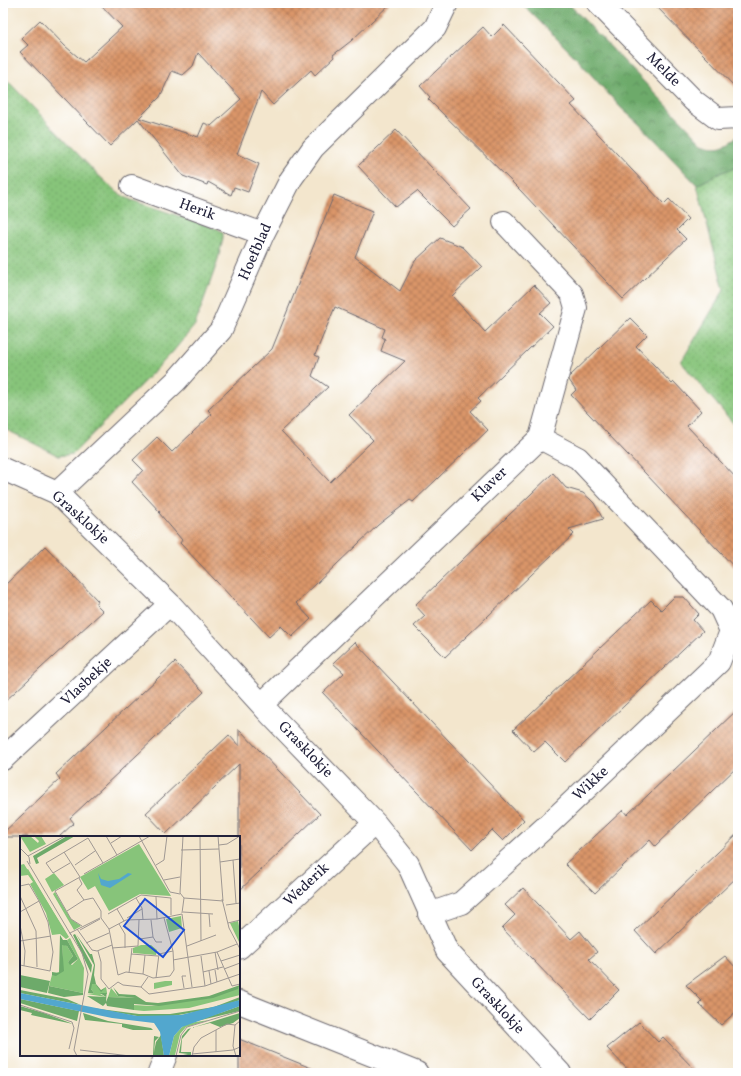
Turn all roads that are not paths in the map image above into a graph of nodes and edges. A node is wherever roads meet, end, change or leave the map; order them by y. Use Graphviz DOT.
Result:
graph roads {
  1 [pos="447,3"];
  2 [pos="598,3"];
  3 [pos="738,118"];
  4 [pos="132,186"];
  5 [pos="504,222"];
  6 [pos="263,234"];
  7 [pos="540,438"];
  8 [pos="3,469"];
  9 [pos="57,493"];
  10 [pos="170,604"];
  11 [pos="734,631"];
  12 [pos="262,704"];
  13 [pos="3,759"];
  14 [pos="375,823"];
  15 [pos="429,914"];
  16 [pos="240,947"];
  17 [pos="240,1002"];
  18 [pos="166,1056"];
  19 [pos="159,1073"];
  20 [pos="417,1073"];
  21 [pos="560,1073"];
  1 -- 6 [label="street, Hoefblad"];
  2 -- 3 [label="street, Melde"];
  4 -- 6 [label="street, Herik"];
  5 -- 7 [label="street"];
  6 -- 9 [label="street, Hoefblad"];
  7 -- 11 [label="street, Wikke"];
  7 -- 12 [label="street, Klaver"];
  8 -- 9 [label="street, Grasklokje"];
  9 -- 10 [label="street, Grasklokje"];
  10 -- 12 [label="street, Grasklokje"];
  10 -- 13 [label="street, Vlasbekje"];
  11 -- 15 [label="street, Wikke"];
  12 -- 14 [label="street, Grasklokje"];
  14 -- 15 [label="street, Grasklokje"];
  14 -- 16 [label="street, Wederik"];
  15 -- 21 [label="street, Grasklokje"];
  17 -- 20 [label="street"];
  18 -- 19 [label="street"];
}
